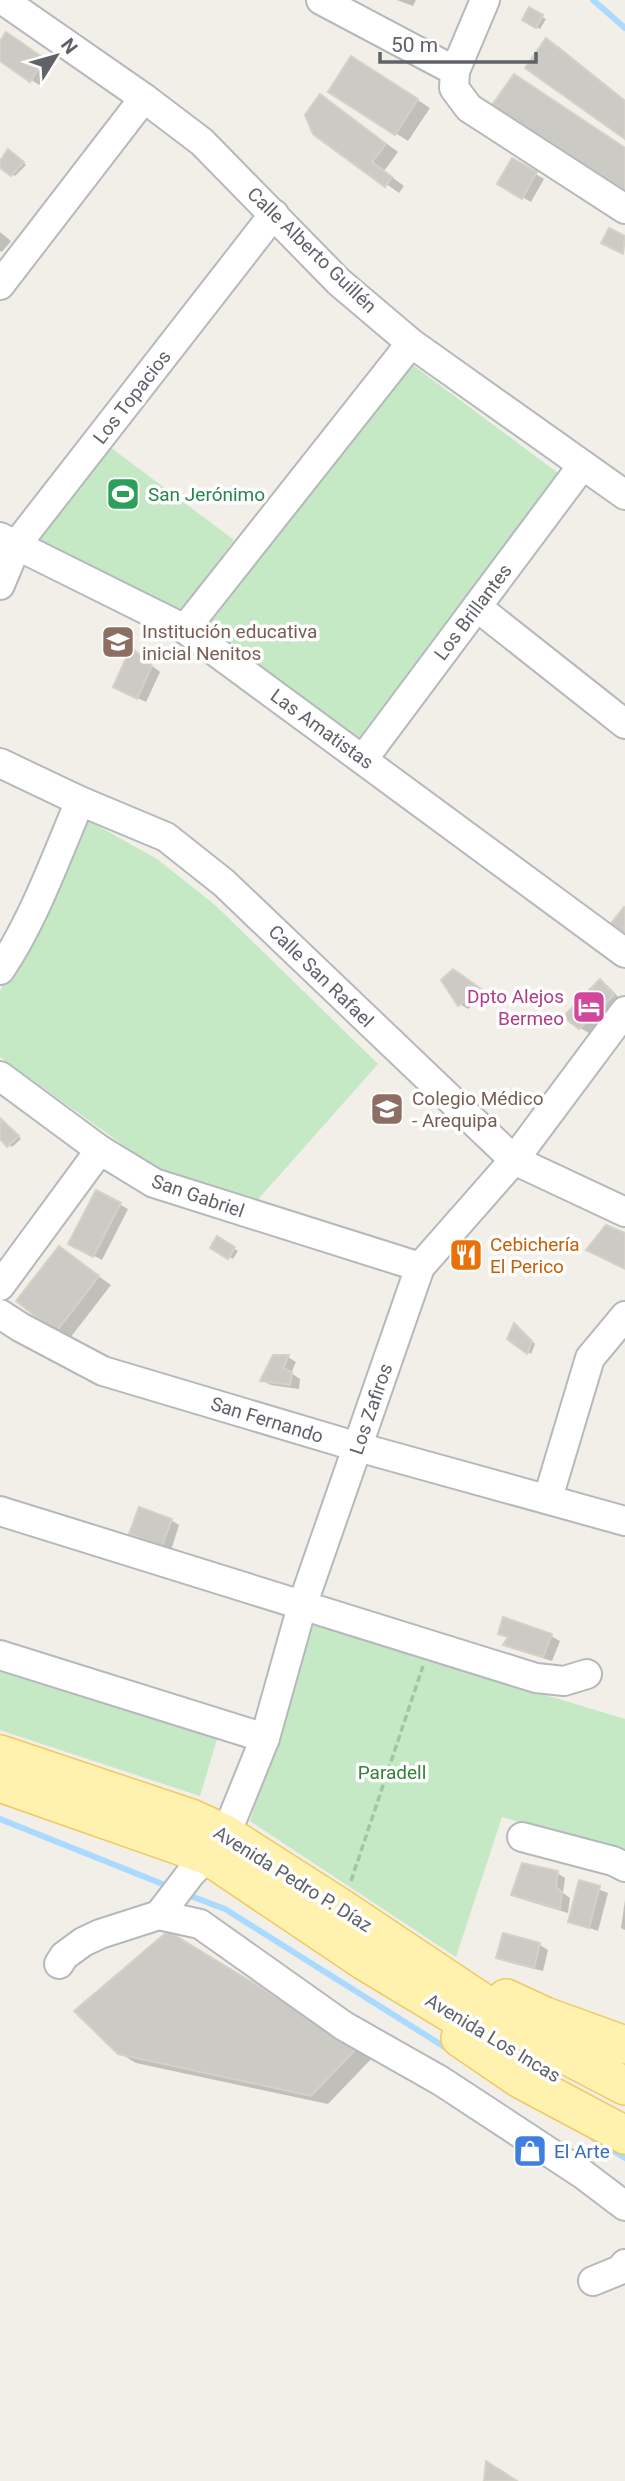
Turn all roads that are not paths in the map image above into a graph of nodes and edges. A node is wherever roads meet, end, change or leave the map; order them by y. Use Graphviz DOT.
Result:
graph roads {
  1 [pos="3,0"];
  2 [pos="321,0"];
  3 [pos="485,0"];
  4 [pos="454,80"];
  5 [pos="144,99"];
  6 [pos="625,209"];
  7 [pos="274,214"];
  8 [pos="0,285"];
  9 [pos="411,343"];
  10 [pos="582,466"];
  11 [pos="625,495"];
  12 [pos="8,540"];
  13 [pos="0,585"];
  14 [pos="477,607"];
  15 [pos="185,629"];
  16 [pos="625,724"];
  17 [pos="364,758"];
  18 [pos="0,763"];
  19 [pos="80,801"];
  20 [pos="625,953"];
  21 [pos="0,970"];
  22 [pos="625,1011"];
  23 [pos="0,1076"];
  24 [pos="100,1150"];
  25 [pos="513,1160"];
  26 [pos="625,1212"];
  27 [pos="420,1268"];
  28 [pos="0,1286"];
  29 [pos="0,1314"];
  30 [pos="625,1316"];
  31 [pos="358,1447"];
  32 [pos="548,1499"];
  33 [pos="0,1511"];
  34 [pos="625,1521"];
  35 [pos="302,1606"];
  36 [pos="0,1655"];
  37 [pos="587,1674"];
  38 [pos="265,1738"];
  39 [pos="0,1754"];
  40 [pos="0,1783"];
  41 [pos="522,1838"];
  42 [pos="208,1854"];
  43 [pos="625,1867"];
  44 [pos="166,1907"];
  45 [pos="364,1961"];
  46 [pos="422,1962"];
  47 [pos="59,1964"];
  48 [pos="625,2045"];
  49 [pos="456,2061"];
  50 [pos="625,2086"];
  51 [pos="625,2111"];
  52 [pos="625,2135"];
  53 [pos="625,2206"];
  54 [pos="625,2264"];
  55 [pos="593,2281"];
  1 -- 5 [label="street, Calle Alberto Guillén"];
  2 -- 4 [label="street"];
  3 -- 4 [label="street"];
  4 -- 6 [label="street"];
  5 -- 7 [label="street, Calle Alberto Guillén"];
  5 -- 8 [label="street"];
  7 -- 9 [label="street, Calle Alberto Guillén"];
  7 -- 12 [label="street, Los Topacios"];
  9 -- 10 [label="street, Calle Alberto Guillén"];
  9 -- 15 [label="street"];
  10 -- 11 [label="street, Calle Alberto Guillén"];
  10 -- 14 [label="street, Los Brillantes"];
  12 -- 13 [label="street, Los Topacios"];
  12 -- 15 [label="street, Las Amatistas"];
  14 -- 16 [label="street"];
  14 -- 17 [label="street, Los Brillantes"];
  15 -- 17 [label="street, Las Amatistas"];
  17 -- 20 [label="street, Las Amatistas"];
  18 -- 19 [label="street, Calle San Rafael"];
  19 -- 21 [label="street"];
  19 -- 25 [label="street, Calle San Rafael"];
  22 -- 25 [label="street, Los Zafiros"];
  23 -- 24 [label="street, San Gabriel"];
  24 -- 27 [label="street, San Gabriel"];
  24 -- 28 [label="street"];
  25 -- 26 [label="street, Calle San Rafael"];
  25 -- 27 [label="street, Los Zafiros"];
  27 -- 31 [label="street, Los Zafiros"];
  29 -- 31 [label="street, San Fernando"];
  30 -- 32 [label="street"];
  31 -- 32 [label="street, San Fernando"];
  31 -- 35 [label="street, Los Zafiros"];
  32 -- 34 [label="street, San Fernando"];
  33 -- 35 [label="street"];
  35 -- 37 [label="street"];
  35 -- 38 [label="street, Los Zafiros"];
  36 -- 38 [label="street"];
  38 -- 42 [label="street, Los Zafiros"];
  39 -- 42 [label="main road, Avenida Pedro P. Díaz"];
  40 -- 42 [label="main road, Avenida Pedro P. Díaz"];
  41 -- 43 [label="street"];
  42 -- 44 [label="street, Los Zafiros"];
  42 -- 45 [label="main road, Avenida Pedro P. Díaz"];
  42 -- 46 [label="main road, Avenida Pedro P. Díaz"];
  44 -- 47 [label="street"];
  44 -- 49 [label="street"];
  45 -- 49 [label="main road"];
  45 -- 51 [label="main road, Avenida Los Incas"];
  46 -- 48 [label="main road"];
  46 -- 50 [label="main road, Avenida Los Incas"];
  49 -- 52 [label="main road"];
  49 -- 53 [label="street"];
  54 -- 55 [label="street"];
}
